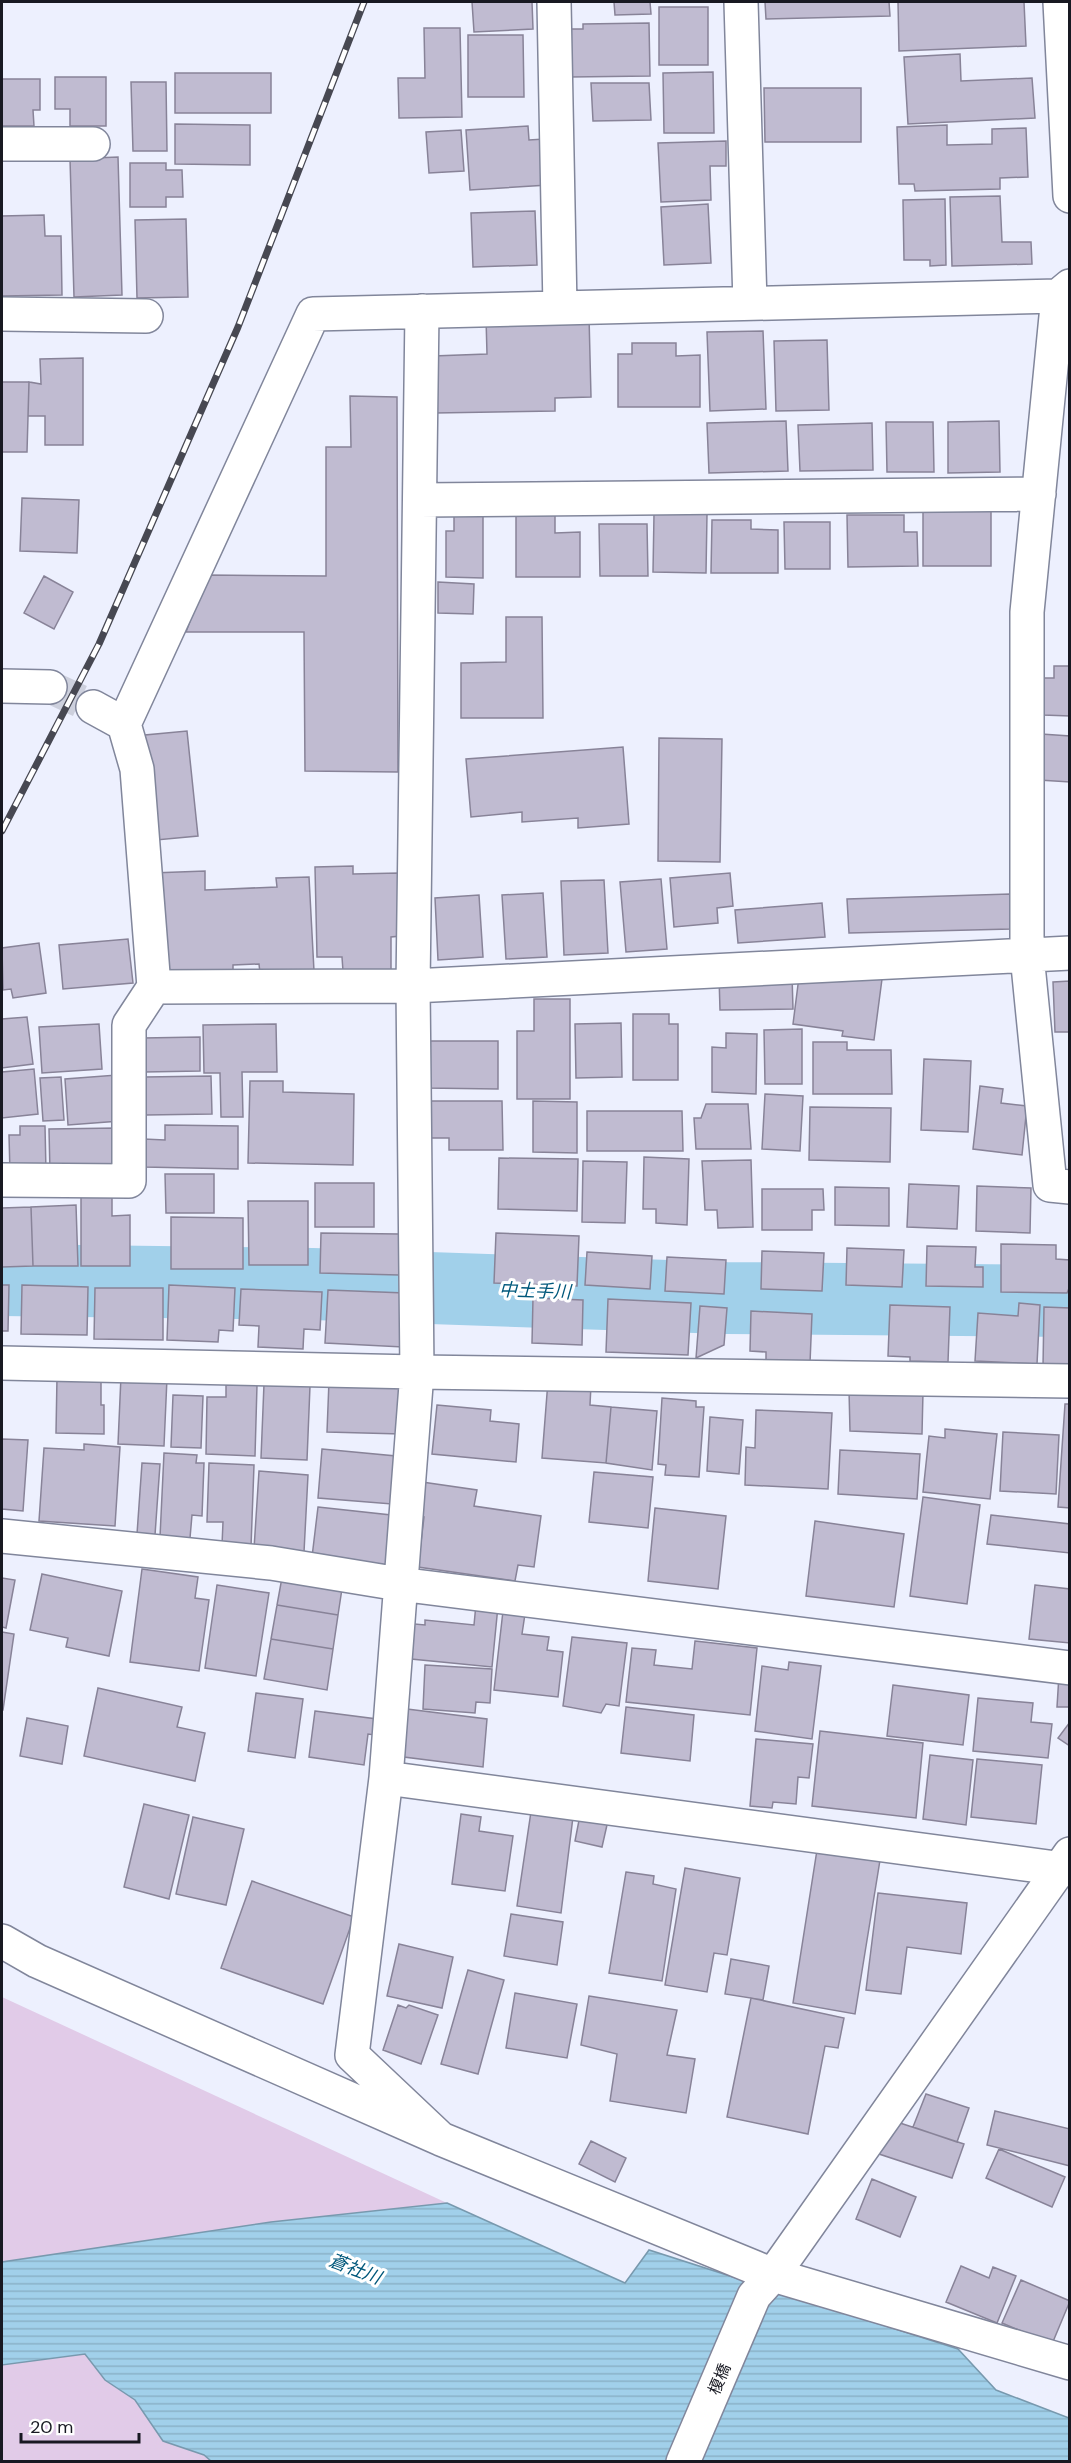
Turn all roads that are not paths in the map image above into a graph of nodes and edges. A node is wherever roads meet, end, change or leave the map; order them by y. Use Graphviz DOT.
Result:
graph roads {
  1 [pos="554,2"];
  2 [pos="741,2"];
  3 [pos="1060,2"];
  4 [pos="2,144"];
  5 [pos="93,144"];
  6 [pos="1070,195"];
  7 [pos="1064,291"];
  8 [pos="750,303"];
  9 [pos="560,308"];
  10 [pos="422,311"];
  11 [pos="2,314"];
  12 [pos="146,316"];
  13 [pos="1039,494"];
  14 [pos="420,500"];
  15 [pos="2,686"];
  16 [pos="50,687"];
  17 [pos="93,707"];
  18 [pos="124,724"];
  19 [pos="1070,953"];
  20 [pos="1027,955"];
  21 [pos="413,986"];
  22 [pos="154,987"];
  23 [pos="2,1180"];
  24 [pos="1070,1187"];
  25 [pos="2,1363"];
  26 [pos="417,1372"];
  27 [pos="1070,1381"];
  28 [pos="2,1536"];
  29 [pos="399,1584"];
  30 [pos="1070,1668"];
  31 [pos="386,1778"];
  32 [pos="1066,1864"];
  33 [pos="2,1941"];
  34 [pos="441,2139"];
  35 [pos="764,2285"];
  36 [pos="1070,2363"];
  37 [pos="683,2462"];
  1 -- 9 [label="street"];
  2 -- 8 [label="street"];
  3 -- 6 [label="street"];
  4 -- 5 [label="street"];
  7 -- 8 [label="street"];
  7 -- 13 [label="street"];
  8 -- 9 [label="street"];
  9 -- 10 [label="street"];
  10 -- 14 [label="street"];
  10 -- 18 [label="street"];
  11 -- 12 [label="street"];
  13 -- 14 [label="street"];
  13 -- 20 [label="street"];
  14 -- 21 [label="street"];
  15 -- 16 [label="street"];
  17 -- 18 [label="street"];
  18 -- 22 [label="street"];
  19 -- 20 [label="street"];
  20 -- 21 [label="street"];
  20 -- 24 [label="street"];
  21 -- 22 [label="street"];
  21 -- 26 [label="street"];
  22 -- 23 [label="street"];
  25 -- 26 [label="street"];
  26 -- 27 [label="street"];
  26 -- 29 [label="street"];
  28 -- 29 [label="street"];
  29 -- 30 [label="street"];
  29 -- 31 [label="street"];
  31 -- 32 [label="street"];
  31 -- 34 [label="street"];
  32 -- 35 [label="street, 榎橋"];
  33 -- 34 [label="street"];
  34 -- 35 [label="street"];
  35 -- 36 [label="street"];
  35 -- 37 [label="street, 榎橋"];
}
